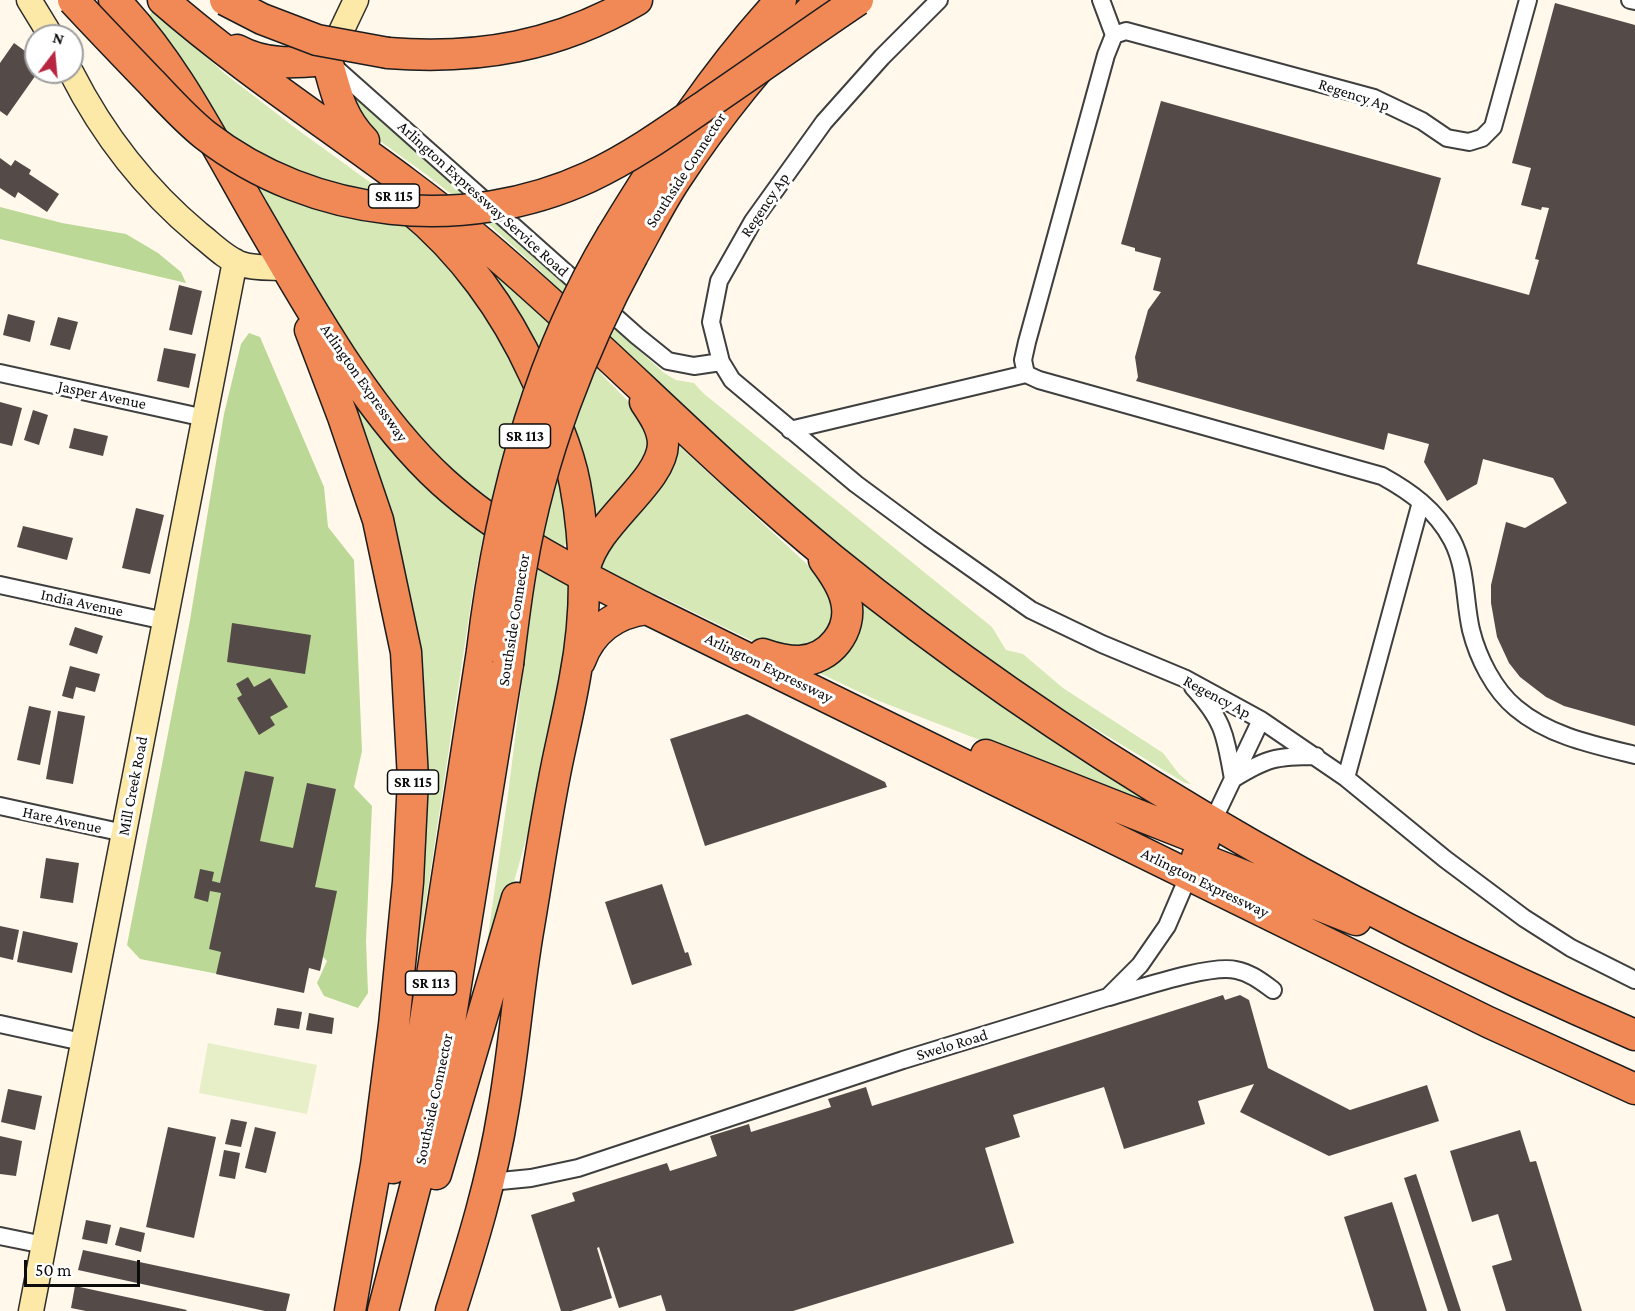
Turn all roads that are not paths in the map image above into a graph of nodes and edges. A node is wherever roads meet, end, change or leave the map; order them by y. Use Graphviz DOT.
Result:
graph roads {
  1 [pos="29,0"];
  2 [pos="73,0"];
  3 [pos="114,0"];
  4 [pos="225,0"];
  5 [pos="259,0"];
  6 [pos="356,0"];
  7 [pos="637,0"];
  8 [pos="781,0"];
  9 [pos="821,0"];
  10 [pos="858,0"];
  11 [pos="939,0"];
  12 [pos="1101,0"];
  13 [pos="1528,0"];
  14 [pos="1630,0"];
  15 [pos="1635,2"];
  16 [pos="166,5"];
  17 [pos="44,24"];
  18 [pos="1114,35"];
  19 [pos="327,60"];
  20 [pos="78,84"];
  21 [pos="422,194"];
  22 [pos="623,245"];
  23 [pos="235,261"];
  24 [pos="286,268"];
  25 [pos="721,362"];
  26 [pos="613,363"];
  27 [pos="0,373"];
  28 [pos="1026,374"];
  29 [pos="205,418"];
  30 [pos="790,430"];
  31 [pos="1421,502"];
  32 [pos="800,532"];
  33 [pos="584,577"];
  34 [pos="0,585"];
  35 [pos="647,609"];
  36 [pos="165,621"];
  37 [pos="689,629"];
  38 [pos="495,657"];
  39 [pos="576,676"];
  40 [pos="1186,679"];
  41 [pos="1261,720"];
  42 [pos="1635,755"];
  43 [pos="1317,756"];
  44 [pos="557,766"];
  45 [pos="1233,778"];
  46 [pos="1346,778"];
  47 [pos="0,806"];
  48 [pos="124,833"];
  49 [pos="1201,849"];
  50 [pos="1635,980"];
  51 [pos="1273,990"];
  52 [pos="1546,995"];
  53 [pos="1108,997"];
  54 [pos="0,1024"];
  55 [pos="1635,1035"];
  56 [pos="82,1042"];
  57 [pos="1635,1089"];
  58 [pos="490,1182"];
  59 [pos="0,1236"];
  60 [pos="44,1245"];
  61 [pos="31,1311"];
  62 [pos="350,1311"];
  63 [pos="355,1311"];
  64 [pos="383,1311"];
  65 [pos="392,1311"];
  66 [pos="451,1311"];
  1 -- 17 [label="street"];
  2 -- 10 [label="highway, bridge"];
  3 -- 24 [label="highway, Arlington Expressway / SR 115"];
  4 -- 7 [label="highway, bridge"];
  5 -- 19 [label="street, Arlington Expressway Service Road"];
  6 -- 19 [label="street"];
  8 -- 22 [label="highway, Southside Connector / SR 113"];
  9 -- 22 [label="highway, Southside Connector / SR 113"];
  11 -- 25 [label="street, Regency Ap"];
  12 -- 18 [label="street"];
  13 -- 18 [label="street, Regency Ap"];
  14 -- 15 [label="street"];
  16 -- 19 [label="highway"];
  16 -- 21 [label="highway, Arlington Expressway"];
  16 -- 33 [label="highway, SR 115"];
  18 -- 28 [label="street"];
  19 -- 21 [label="highway"];
  19 -- 25 [label="street, Arlington Expressway Service Road"];
  20 -- 23 [label="street"];
  21 -- 26 [label="highway, Arlington Expressway"];
  22 -- 38 [label="highway, Southside Connector / SR 113, bridge"];
  23 -- 24 [label="street"];
  23 -- 29 [label="street, Mill Creek Road"];
  24 -- 33 [label="highway, Arlington Expressway"];
  24 -- 62 [label="highway, SR 115"];
  25 -- 30 [label="street, Regency Ap"];
  26 -- 32 [label="highway, Arlington Expressway"];
  26 -- 33 [label="highway"];
  27 -- 29 [label="street, Jasper Avenue"];
  28 -- 30 [label="street"];
  28 -- 31 [label="street"];
  29 -- 36 [label="street, Mill Creek Road"];
  30 -- 40 [label="street, Regency Ap"];
  31 -- 42 [label="street"];
  31 -- 46 [label="street"];
  32 -- 37 [label="highway"];
  32 -- 49 [label="highway, Arlington Expressway"];
  33 -- 35 [label="highway, Arlington Expressway"];
  33 -- 39 [label="highway, SR 115"];
  34 -- 36 [label="street, India Avenue"];
  35 -- 37 [label="highway, Arlington Expressway"];
  35 -- 39 [label="highway"];
  36 -- 48 [label="street, Mill Creek Road"];
  37 -- 49 [label="highway, Arlington Expressway"];
  38 -- 63 [label="highway, Southside Connector / SR 113"];
  38 -- 64 [label="highway, Southside Connector / SR 113"];
  39 -- 44 [label="highway, SR 115"];
  40 -- 41 [label="street, Regency Ap"];
  40 -- 45 [label="street"];
  41 -- 43 [label="street, Regency Ap"];
  41 -- 45 [label="street, Swelo Road"];
  43 -- 45 [label="street"];
  43 -- 46 [label="street, Regency Ap"];
  44 -- 58 [label="highway"];
  44 -- 65 [label="highway, SR 115"];
  45 -- 49 [label="street, Swelo Road"];
  46 -- 50 [label="street, Regency Ap"];
  47 -- 48 [label="street, Hare Avenue"];
  48 -- 56 [label="street, Mill Creek Road"];
  49 -- 52 [label="highway"];
  49 -- 52 [label="highway, Arlington Expressway"];
  49 -- 53 [label="street, Swelo Road"];
  49 -- 57 [label="highway, Arlington Expressway"];
  51 -- 53 [label="street"];
  52 -- 55 [label="highway, Arlington Expressway"];
  53 -- 58 [label="street, Swelo Road"];
  54 -- 56 [label="street"];
  56 -- 60 [label="street, Mill Creek Road"];
  58 -- 66 [label="highway"];
  59 -- 60 [label="street"];
  60 -- 61 [label="street, Mill Creek Road"];
}
